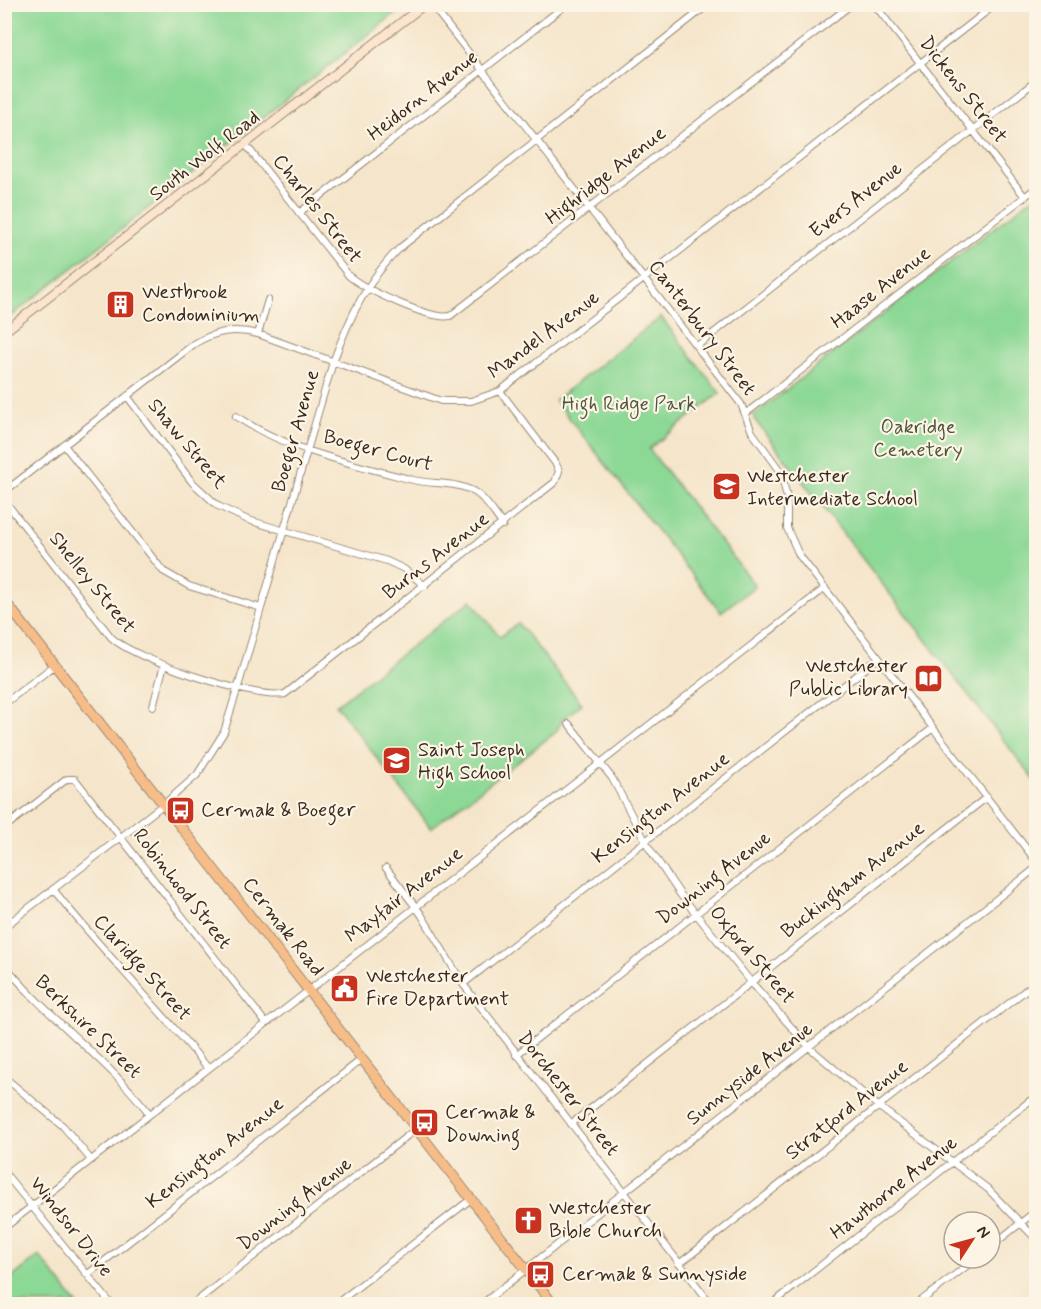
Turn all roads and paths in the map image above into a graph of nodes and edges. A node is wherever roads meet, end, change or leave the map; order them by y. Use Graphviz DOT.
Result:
graph roads {
  1 [pos="425,4"];
  2 [pos="431,4"];
  3 [pos="567,4"];
  4 [pos="710,4"];
  5 [pos="852,4"];
  6 [pos="874,4"];
  7 [pos="996,4"];
  8 [pos="921,63"];
  9 [pos="482,71"];
  10 [pos="1036,81"];
  11 [pos="973,130"];
  12 [pos="537,140"];
  13 [pos="246,145"];
  14 [pos="1036,188"];
  15 [pos="1025,197"];
  16 [pos="590,209"];
  17 [pos="299,213"];
  18 [pos="644,279"];
  19 [pos="367,287"];
  20 [pos="268,300"];
  21 [pos="4,332"];
  22 [pos="258,334"];
  23 [pos="697,346"];
  24 [pos="333,362"];
  25 [pos="500,391"];
  26 [pos="127,396"];
  27 [pos="745,414"];
  28 [pos="236,416"];
  29 [pos="64,445"];
  30 [pos="308,449"];
  31 [pos="4,492"];
  32 [pos="4,500"];
  33 [pos="502,525"];
  34 [pos="284,531"];
  35 [pos="425,586"];
  36 [pos="825,588"];
  37 [pos="4,600"];
  38 [pos="261,608"];
  39 [pos="879,658"];
  40 [pos="55,665"];
  41 [pos="164,665"];
  42 [pos="238,687"];
  43 [pos="4,704"];
  44 [pos="153,706"];
  45 [pos="569,724"];
  46 [pos="933,728"];
  47 [pos="599,763"];
  48 [pos="987,796"];
  49 [pos="164,804"];
  50 [pos="4,828"];
  51 [pos="120,836"];
  52 [pos="645,842"];
  53 [pos="1036,861"];
  54 [pos="386,868"];
  55 [pos="1036,868"];
  56 [pos="52,889"];
  57 [pos="416,907"];
  58 [pos="695,913"];
  59 [pos="4,927"];
  60 [pos="4,964"];
  61 [pos="751,982"];
  62 [pos="1036,982"];
  63 [pos="463,984"];
  64 [pos="309,989"];
  65 [pos="265,1022"];
  66 [pos="810,1048"];
  67 [pos="516,1055"];
  68 [pos="362,1059"];
  69 [pos="208,1068"];
  70 [pos="4,1077"];
  71 [pos="1036,1096"];
  72 [pos="878,1106"];
  73 [pos="149,1113"];
  74 [pos="571,1124"];
  75 [pos="417,1129"];
  76 [pos="91,1160"];
  77 [pos="954,1162"];
  78 [pos="4,1172"];
  79 [pos="625,1194"];
  80 [pos="471,1199"];
  81 [pos="34,1205"];
  82 [pos="1036,1211"];
  83 [pos="1022,1223"];
  84 [pos="4,1228"];
  85 [pos="1002,1239"];
  86 [pos="1036,1239"];
  87 [pos="680,1264"];
  88 [pos="526,1270"];
  89 [pos="962,1270"];
  90 [pos="88,1274"];
  91 [pos="111,1305"];
  92 [pos="193,1305"];
  93 [pos="336,1305"];
  94 [pos="482,1305"];
  95 [pos="553,1305"];
  96 [pos="711,1305"];
  97 [pos="772,1305"];
  98 [pos="917,1305"];
  1 -- 13 [label="main road, South Wolf Road"];
  2 -- 9 [label="street, Canterbury Street"];
  3 -- 9 [label="street, Heidorn Avenue"];
  4 -- 12 [label="street, Boeger Avenue"];
  5 -- 16 [label="street, Highridge Avenue"];
  6 -- 8 [label="street, Dickens Street"];
  7 -- 8 [label="street, Mandel Avenue"];
  8 -- 11 [label="street, Dickens Street"];
  8 -- 18 [label="street, Mandel Avenue"];
  9 -- 12 [label="street, Canterbury Street"];
  9 -- 17 [label="street, Heidorn Avenue"];
  10 -- 11 [label="street, Evers Avenue"];
  11 -- 15 [label="street, Dickens Street"];
  11 -- 23 [label="street, Evers Avenue"];
  12 -- 16 [label="street, Canterbury Street"];
  12 -- 19 [label="street, Boeger Avenue"];
  13 -- 17 [label="street, Charles Street"];
  13 -- 21 [label="main road, South Wolf Road"];
  14 -- 15 [label="street, Haase Avenue"];
  15 -- 27 [label="street, Haase Avenue"];
  16 -- 18 [label="street, Canterbury Street"];
  16 -- 19 [label="street, Highridge Avenue"];
  17 -- 19 [label="street, Charles Street"];
  18 -- 23 [label="street, Canterbury Street"];
  18 -- 25 [label="street, Mandel Avenue"];
  19 -- 24 [label="street, Boeger Avenue"];
  20 -- 22 [label="street"];
  22 -- 24 [label="street, Mandel Avenue"];
  22 -- 26 [label="street, Mandel Avenue"];
  23 -- 27 [label="street, Canterbury Street"];
  24 -- 25 [label="street, Mandel Avenue"];
  24 -- 30 [label="street, Boeger Avenue"];
  25 -- 33 [label="street, Burns Avenue"];
  26 -- 29 [label="street, Mandel Avenue"];
  26 -- 34 [label="street, Shaw Street"];
  27 -- 36 [label="street, Canterbury Street"];
  28 -- 30 [label="street, Boeger Court"];
  29 -- 31 [label="street, Mandel Avenue"];
  29 -- 38 [label="street"];
  30 -- 33 [label="street, Boeger Court"];
  30 -- 34 [label="street, Boeger Avenue"];
  32 -- 41 [label="street, Shelley Street"];
  33 -- 35 [label="street, Burns Avenue"];
  34 -- 35 [label="street, Shaw Street"];
  34 -- 38 [label="street, Boeger Avenue"];
  35 -- 42 [label="street, Burns Avenue"];
  36 -- 39 [label="street, Canterbury Street"];
  36 -- 47 [label="street, Mayfair Avenue"];
  37 -- 40 [label="main road, Cermak Road"];
  38 -- 42 [label="street, Boeger Avenue"];
  39 -- 46 [label="street, Canterbury Street"];
  39 -- 52 [label="street, Kensington Avenue"];
  40 -- 43 [label="street"];
  40 -- 49 [label="main road, Cermak Road"];
  41 -- 42 [label="street, Shelley Street"];
  41 -- 44 [label="street"];
  42 -- 49 [label="street, Boeger Avenue"];
  45 -- 47 [label="street, Oxford Street"];
  46 -- 48 [label="street, Canterbury Street"];
  46 -- 58 [label="street, Downing Avenue"];
  47 -- 52 [label="street, Oxford Street"];
  47 -- 57 [label="street, Mayfair Avenue"];
  48 -- 53 [label="street, Canterbury Street"];
  48 -- 61 [label="street, Buckingham Avenue"];
  49 -- 51 [label="street, Boeger Avenue"];
  49 -- 64 [label="main road, Cermak Road"];
  50 -- 51 [label="street, Robinhood Street"];
  51 -- 56 [label="street, Boeger Avenue"];
  51 -- 65 [label="street, Robinhood Street"];
  52 -- 58 [label="street, Oxford Street"];
  52 -- 63 [label="street, Kensington Avenue"];
  54 -- 57 [label="street, Dorchester Street"];
  55 -- 66 [label="street, Sunnyside Avenue"];
  56 -- 59 [label="street, Boeger Avenue"];
  56 -- 69 [label="street, Claridge Street"];
  57 -- 63 [label="street, Dorchester Street"];
  57 -- 64 [label="street, Mayfair Avenue"];
  58 -- 61 [label="street, Oxford Street"];
  58 -- 67 [label="street, Downing Avenue"];
  60 -- 73 [label="street, Berkshire Street"];
  61 -- 66 [label="street, Oxford Street"];
  61 -- 74 [label="street, Buckingham Avenue"];
  62 -- 72 [label="street, Stratford Avenue"];
  63 -- 67 [label="street, Dorchester Street"];
  64 -- 65 [label="street, Mayfair Avenue"];
  64 -- 68 [label="main road, Cermak Road"];
  65 -- 69 [label="street, Mayfair Avenue"];
  66 -- 72 [label="street, Oxford Street"];
  66 -- 79 [label="street, Sunnyside Avenue"];
  67 -- 74 [label="street, Dorchester Street"];
  68 -- 75 [label="main road, Cermak Road"];
  68 -- 90 [label="street, Kensington Avenue"];
  69 -- 73 [label="street, Mayfair Avenue"];
  70 -- 76 [label="street"];
  71 -- 77 [label="street, Hawthorne Avenue"];
  72 -- 77 [label="street, Oxford Street"];
  72 -- 87 [label="street, Stratford Avenue"];
  73 -- 76 [label="street, Mayfair Avenue"];
  74 -- 79 [label="street, Dorchester Street"];
  75 -- 80 [label="main road, Cermak Road"];
  75 -- 92 [label="street, Downing Avenue"];
  76 -- 81 [label="street, Mayfair Avenue"];
  77 -- 83 [label="street, Oxford Street"];
  77 -- 97 [label="street, Hawthorne Avenue"];
  78 -- 81 [label="street, Windsor Drive"];
  79 -- 87 [label="street, Dorchester Street"];
  79 -- 88 [label="street, Sunnyside Avenue"];
  80 -- 88 [label="main road, Cermak Road"];
  80 -- 93 [label="street"];
  81 -- 84 [label="street, Mayfair Avenue"];
  81 -- 90 [label="street, Windsor Drive"];
  82 -- 83 [label="street"];
  83 -- 85 [label="street"];
  83 -- 86 [label="street, Oxford Street"];
  87 -- 96 [label="street, Dorchester Street"];
  88 -- 94 [label="street, Sunnyside Avenue"];
  88 -- 95 [label="main road, Cermak Road"];
  89 -- 98 [label="street"];
  90 -- 91 [label="street, Windsor Drive"];
}
